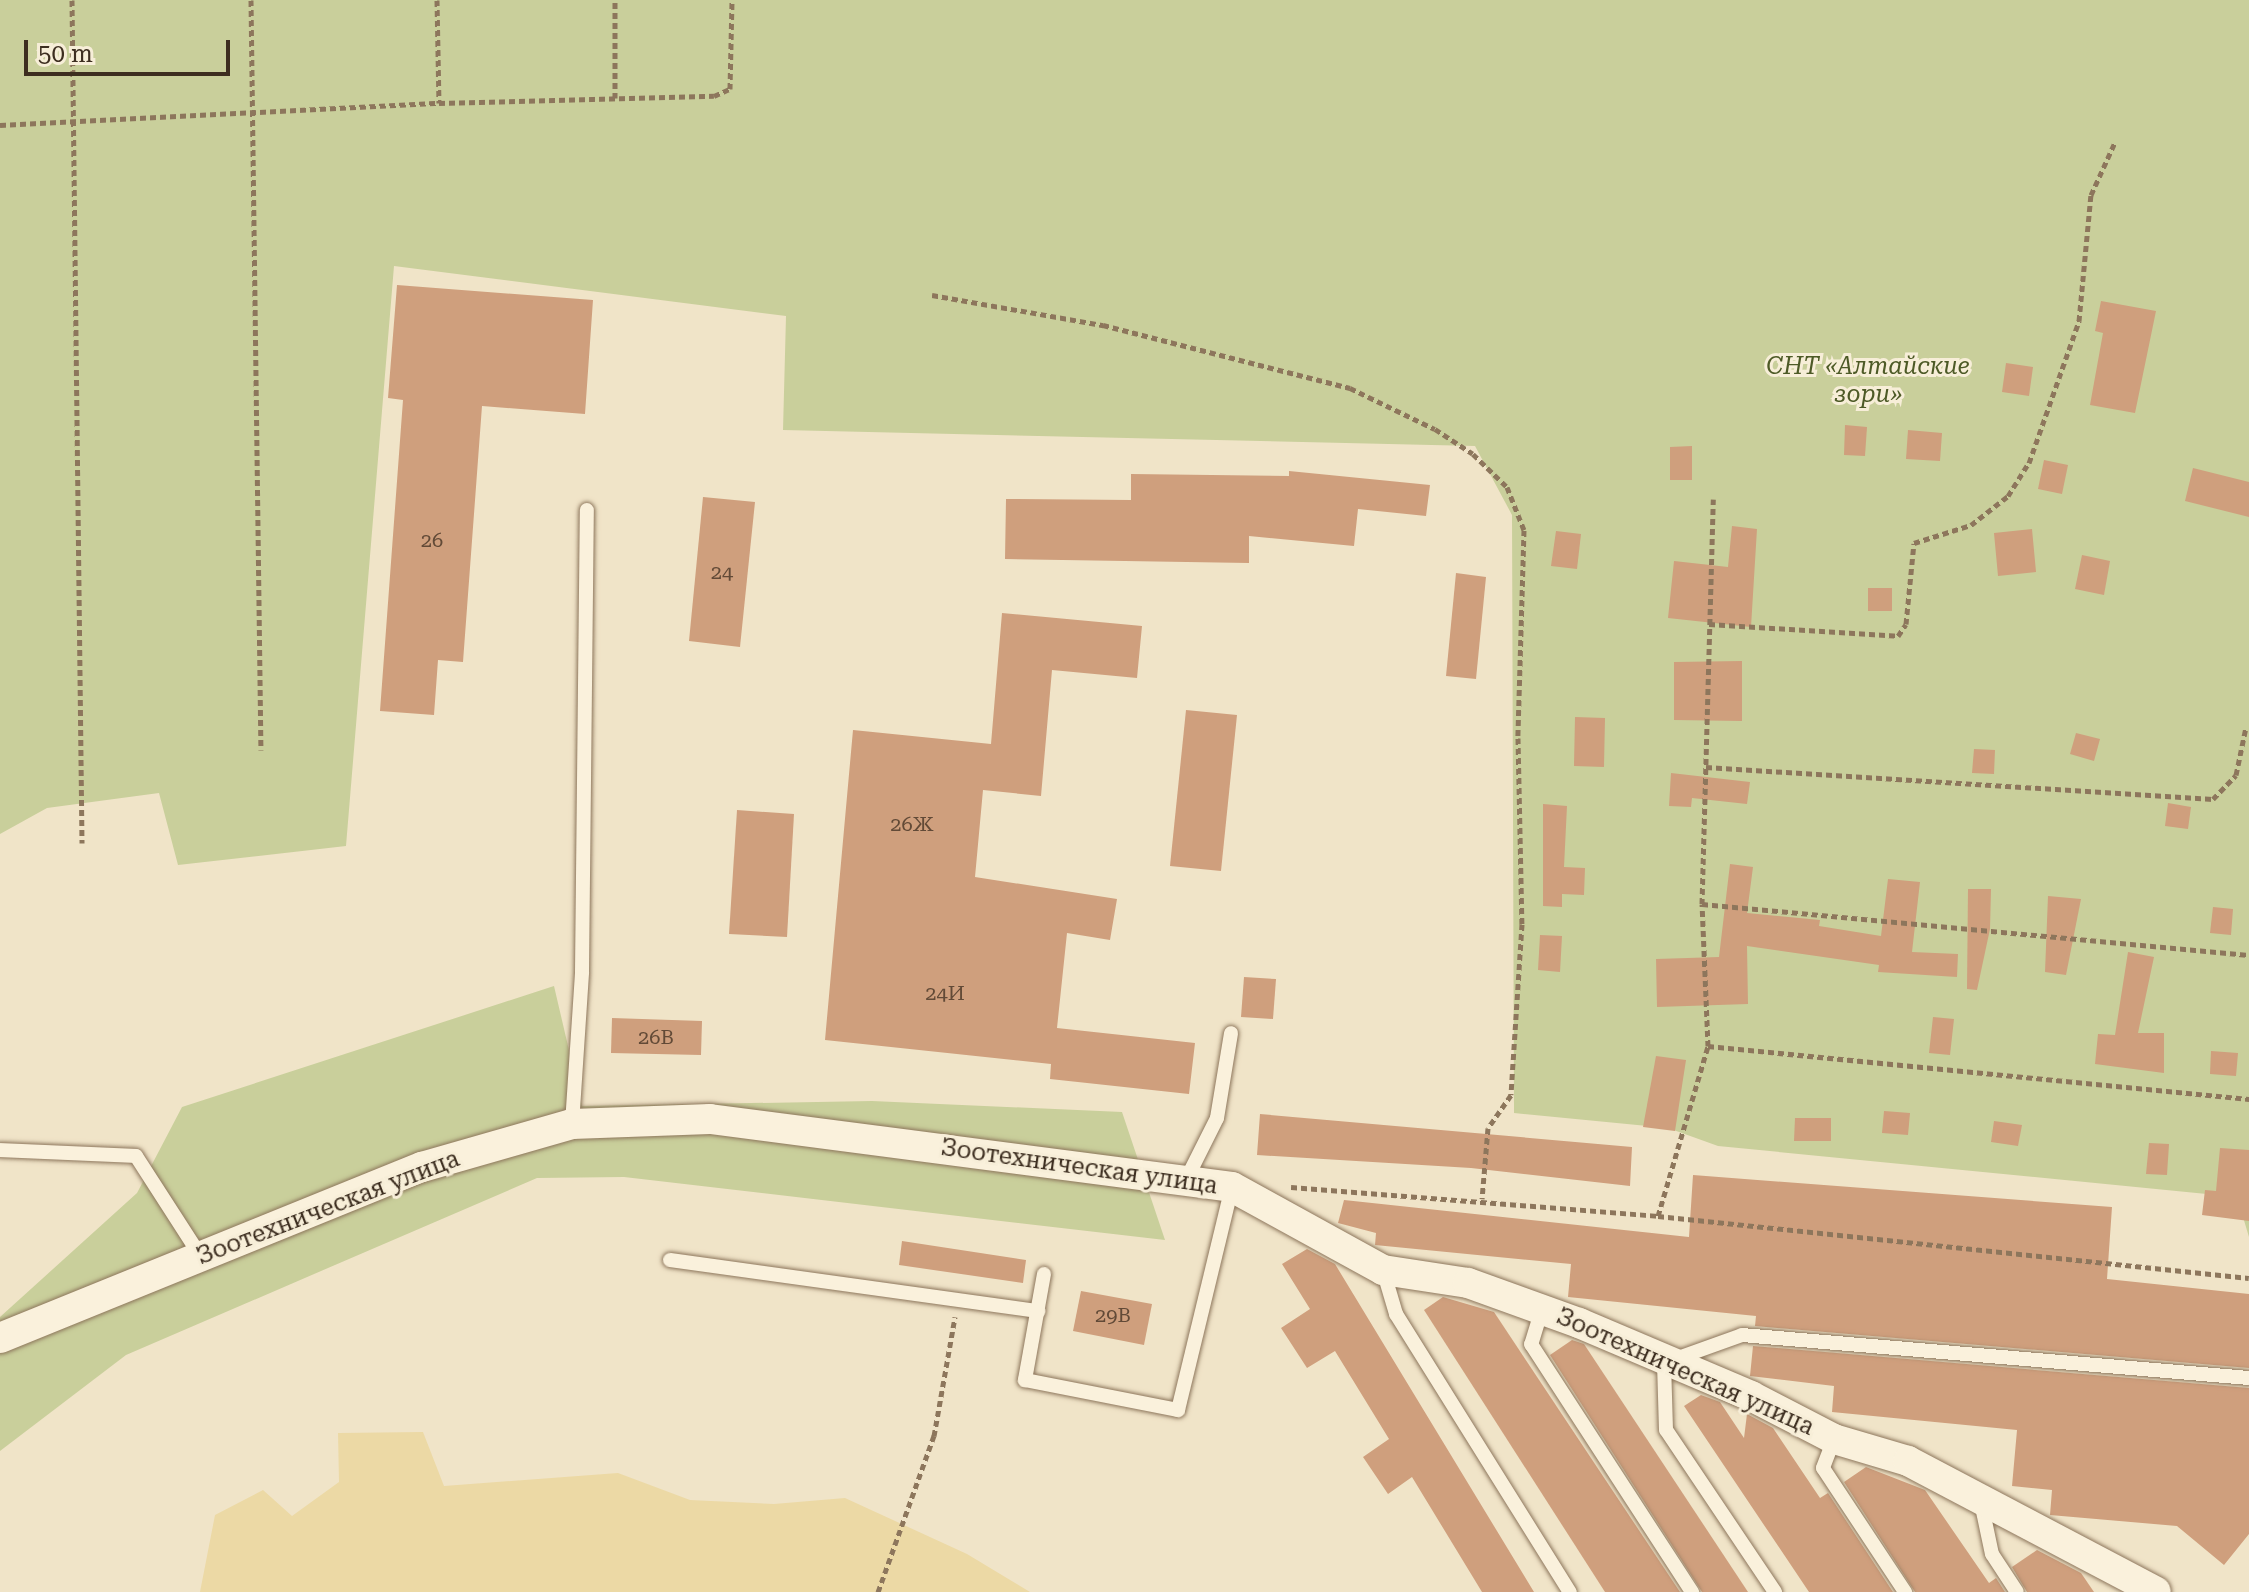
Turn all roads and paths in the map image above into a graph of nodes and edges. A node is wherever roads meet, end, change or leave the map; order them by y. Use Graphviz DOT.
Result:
graph roads {
  1 [pos="72,0"];
  2 [pos="251,0"];
  3 [pos="437,0"];
  4 [pos="615,0"];
  5 [pos="732,0"];
  6 [pos="615,98"];
  7 [pos="439,103"];
  8 [pos="253,113"];
  9 [pos="74,122"];
  10 [pos="0,125"];
  11 [pos="2115,142"];
  12 [pos="932,295"];
  13 [pos="1713,499"];
  14 [pos="587,510"];
  15 [pos="1709,624"];
  16 [pos="2246,727"];
  17 [pos="261,750"];
  18 [pos="1706,767"];
  19 [pos="82,843"];
  20 [pos="1702,904"];
  21 [pos="2249,955"];
  22 [pos="1231,1033"];
  23 [pos="1708,1046"];
  24 [pos="2249,1099"];
  25 [pos="572,1124"];
  26 [pos="0,1150"];
  27 [pos="1186,1180"];
  28 [pos="1232,1187"];
  29 [pos="1277,1187"];
  30 [pos="1482,1199"];
  31 [pos="1658,1216"];
  32 [pos="201,1257"];
  33 [pos="670,1260"];
  34 [pos="1383,1270"];
  35 [pos="1044,1274"];
  36 [pos="2249,1278"];
  37 [pos="959,1300"];
  38 [pos="1542,1309"];
  39 [pos="1038,1311"];
  40 [pos="0,1338"];
  41 [pos="1664,1363"];
  42 [pos="2249,1378"];
  43 [pos="1834,1439"];
  44 [pos="1981,1501"];
  45 [pos="878,1592"];
  46 [pos="1570,1592"];
  47 [pos="1692,1592"];
  48 [pos="1775,1592"];
  49 [pos="1905,1592"];
  50 [pos="2017,1592"];
  51 [pos="2156,1592"];
  1 -- 9 [label="path"];
  2 -- 8 [label="path"];
  3 -- 7 [label="path"];
  4 -- 6 [label="path"];
  5 -- 6 [label="path"];
  6 -- 7 [label="path"];
  7 -- 8 [label="path"];
  8 -- 9 [label="path"];
  8 -- 17 [label="path"];
  9 -- 10 [label="path"];
  9 -- 19 [label="path"];
  11 -- 15 [label="path"];
  12 -- 30 [label="path"];
  13 -- 15 [label="path"];
  14 -- 25 [label="lane"];
  15 -- 18 [label="path"];
  16 -- 18 [label="path"];
  18 -- 20 [label="path"];
  20 -- 21 [label="path"];
  20 -- 23 [label="path"];
  22 -- 27 [label="lane"];
  23 -- 24 [label="path"];
  23 -- 31 [label="path"];
  25 -- 27 [label="street, Зоотехническая улица"];
  25 -- 32 [label="street, Зоотехническая улица"];
  26 -- 32 [label="lane"];
  27 -- 28 [label="street, Зоотехническая улица"];
  28 -- 34 [label="street, Зоотехническая улица"];
  28 -- 39 [label="lane"];
  29 -- 30 [label="path"];
  30 -- 31 [label="path"];
  31 -- 36 [label="path"];
  32 -- 40 [label="street, Зоотехническая улица"];
  33 -- 37 [label="lane"];
  34 -- 38 [label="street, Зоотехническая улица"];
  34 -- 46 [label="lane"];
  35 -- 39 [label="lane"];
  37 -- 39 [label="lane"];
  37 -- 45 [label="path"];
  38 -- 41 [label="street, Зоотехническая улица"];
  38 -- 47 [label="lane"];
  41 -- 42 [label="lane"];
  41 -- 43 [label="street, Зоотехническая улица"];
  41 -- 48 [label="lane"];
  43 -- 44 [label="street, Зоотехническая улица"];
  43 -- 49 [label="lane"];
  44 -- 50 [label="lane"];
  44 -- 51 [label="street, Зоотехническая улица"];
}
